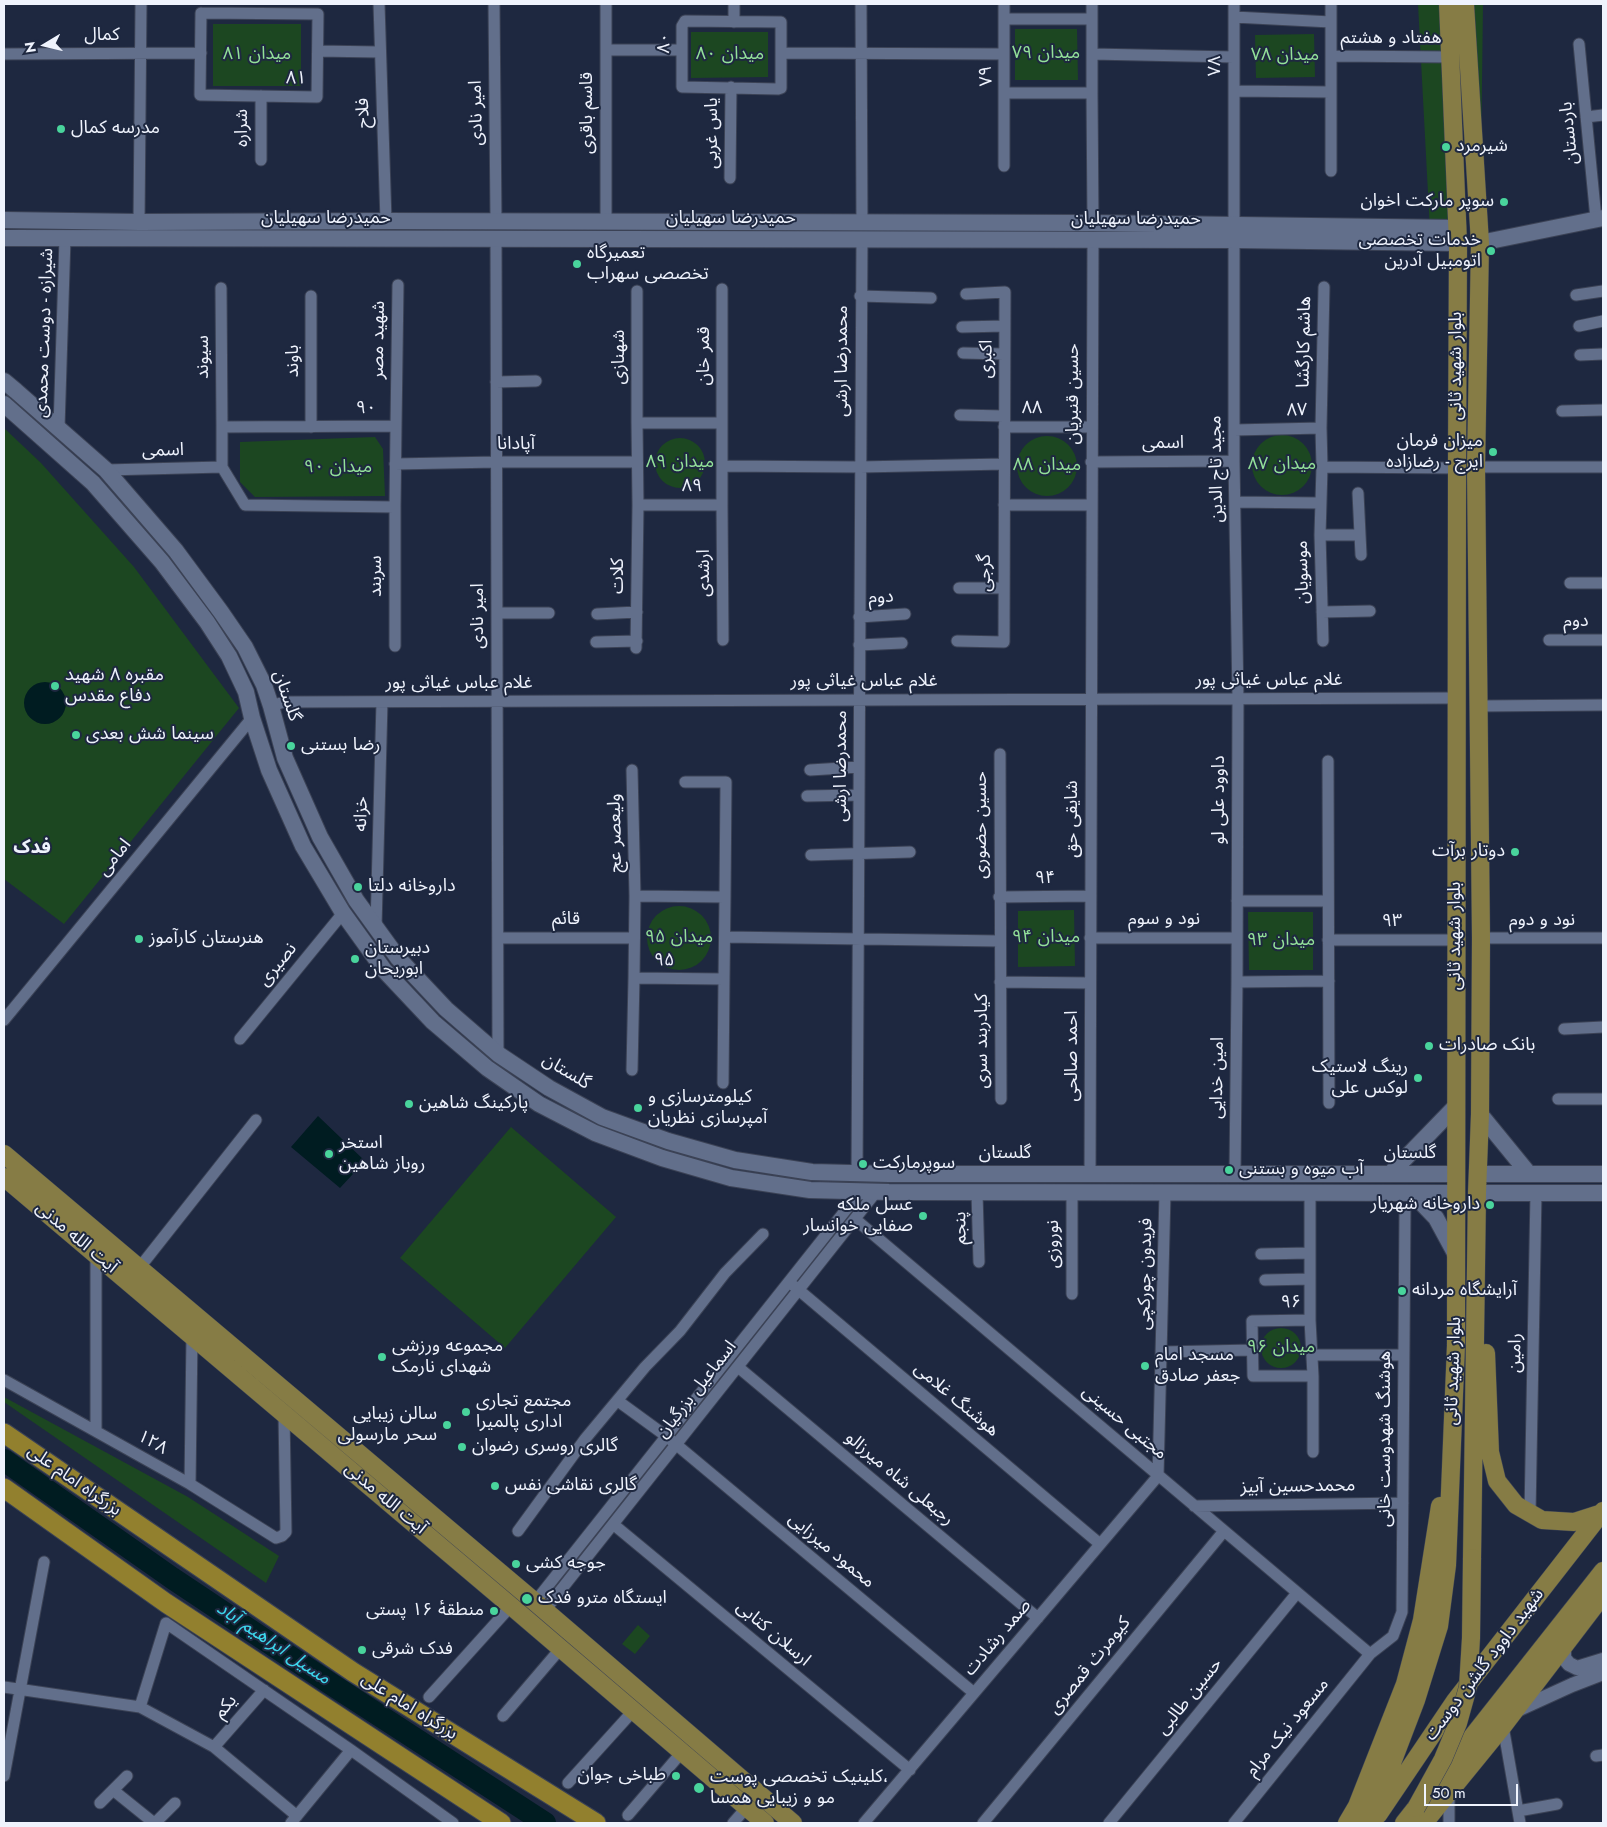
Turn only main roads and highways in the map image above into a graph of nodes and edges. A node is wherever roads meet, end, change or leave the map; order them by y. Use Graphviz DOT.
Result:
graph roads {
  1 [pos="1448,4"];
  2 [pos="1465,4"];
  3 [pos="1599,218"];
  4 [pos="4,220"];
  5 [pos="66,221"];
  6 [pos="386,221"];
  7 [pos="496,221"];
  8 [pos="1093,223"];
  9 [pos="139,230"];
  10 [pos="606,231"];
  11 [pos="862,231"];
  12 [pos="1234,232"];
  13 [pos="1458,235"];
  14 [pos="1479,235"];
  15 [pos="4,238"];
  16 [pos="65,238"];
  17 [pos="386,239"];
  18 [pos="496,239"];
  19 [pos="1093,240"];
  20 [pos="4,382"];
  21 [pos="4,404"];
  22 [pos="1457,698"];
  23 [pos="271,706"];
  24 [pos="1479,706"];
  25 [pos="252,718"];
  26 [pos="1456,1106"];
  27 [pos="1480,1114"];
  28 [pos="4,1154"];
  29 [pos="857,1173"];
  30 [pos="1390,1174"];
  31 [pos="1456,1174"];
  32 [pos="1478,1174"];
  33 [pos="1528,1174"];
  34 [pos="1603,1174"];
  35 [pos="4,1177"];
  36 [pos="868,1192"];
  37 [pos="1412,1193"];
  38 [pos="1456,1193"];
  39 [pos="1477,1193"];
  40 [pos="1603,1193"];
  41 [pos="1456,1255"];
  42 [pos="1476,1268"];
  43 [pos="1453,1416"];
  44 [pos="4,1432"];
  45 [pos="4,1488"];
  46 [pos="1602,1512"];
  47 [pos="1603,1571"];
  48 [pos="1603,1595"];
  49 [pos="540,1606"];
  50 [pos="523,1615"];
  51 [pos="646,1696"];
  52 [pos="634,1710"];
  53 [pos="1420,1816"];
  54 [pos="501,1823"];
  55 [pos="596,1823"];
  56 [pos="765,1823"];
  57 [pos="793,1823"];
  58 [pos="1347,1823"];
  59 [pos="1364,1823"];
  60 [pos="1372,1823"];
  61 [pos="1404,1823"];
  1 -- 13 [label="main road, بلوار شهید ثانی"];
  2 -- 14 [label="main road, بلوار شهید ثانی"];
  3 -- 14 [label="main road"];
  4 -- 5 [label="main road, حمیدرضا سهیلیان"];
  5 -- 9 [label="main road, حمیدرضا سهیلیان"];
  5 -- 16 [label="main road"];
  6 -- 7 [label="main road, حمیدرضا سهیلیان"];
  6 -- 9 [label="main road, حمیدرضا سهیلیان"];
  6 -- 17 [label="main road"];
  7 -- 10 [label="main road, حمیدرضا سهیلیان"];
  7 -- 18 [label="main road"];
  8 -- 11 [label="main road, حمیدرضا سهیلیان"];
  8 -- 12 [label="main road, حمیدرضا سهیلیان"];
  8 -- 19 [label="main road"];
  9 -- 16 [label="main road, حمیدرضا سهیلیان"];
  9 -- 17 [label="main road, حمیدرضا سهیلیان"];
  10 -- 11 [label="main road, حمیدرضا سهیلیان"];
  10 -- 18 [label="main road, حمیدرضا سهیلیان"];
  11 -- 19 [label="main road, حمیدرضا سهیلیان"];
  12 -- 13 [label="main road, حمیدرضا سهیلیان"];
  12 -- 19 [label="main road, حمیدرضا سهیلیان"];
  13 -- 14 [label="main road"];
  13 -- 22 [label="main road, بلوار شهید ثانی"];
  14 -- 24 [label="main road, بلوار شهید ثانی"];
  15 -- 16 [label="main road, حمیدرضا سهیلیان"];
  17 -- 18 [label="main road, حمیدرضا سهیلیان"];
  20 -- 23 [label="main road, گلستان"];
  21 -- 25 [label="main road, گلستان"];
  22 -- 24 [label="main road"];
  22 -- 26 [label="main road, بلوار شهید ثانی"];
  23 -- 25 [label="main road"];
  23 -- 29 [label="main road, گلستان"];
  24 -- 27 [label="main road, بلوار شهید ثانی"];
  25 -- 36 [label="main road, گلستان"];
  26 -- 30 [label="main road"];
  26 -- 31 [label="main road, بلوار شهید ثانی"];
  27 -- 32 [label="main road, بلوار شهید ثانی"];
  27 -- 33 [label="main road"];
  28 -- 49 [label="main road"];
  29 -- 30 [label="main road, گلستان"];
  29 -- 36 [label="main road"];
  30 -- 31 [label="main road, گلستان"];
  31 -- 32 [label="main road"];
  31 -- 38 [label="main road, بلوار شهید ثانی"];
  32 -- 33 [label="main road"];
  32 -- 39 [label="main road, بلوار شهید ثانی"];
  33 -- 34 [label="main road"];
  35 -- 50 [label="main road, آیت الله مدنی"];
  36 -- 37 [label="main road, گلستان"];
  37 -- 38 [label="main road, گلستان"];
  37 -- 41 [label="main road"];
  38 -- 39 [label="main road"];
  38 -- 41 [label="main road, بلوار شهید ثانی"];
  39 -- 40 [label="main road"];
  39 -- 42 [label="main road, بلوار شهید ثانی"];
  41 -- 43 [label="main road, بلوار شهید ثانی"];
  42 -- 46 [label="main road"];
  42 -- 53 [label="main road, بلوار شهید ثانی, bridge"];
  43 -- 58 [label="main road"];
  43 -- 59 [label="main road, بلوار شهید ثانی"];
  44 -- 55 [label="highway, بزرگراه امام علی"];
  45 -- 54 [label="highway"];
  46 -- 60 [label="main road, شهید داوود گلشن دوست"];
  47 -- 53 [label="main road, شهید داوود گلشن دوست, bridge"];
  48 -- 53 [label="main road"];
  49 -- 50 [label="main road"];
  49 -- 51 [label="main road"];
  50 -- 52 [label="main road, آیت الله مدنی"];
  51 -- 52 [label="main road"];
  51 -- 57 [label="main road"];
  52 -- 56 [label="main road, آیت الله مدنی"];
  53 -- 61 [label="main road, شهید داوود گلشن دوست"];
}
